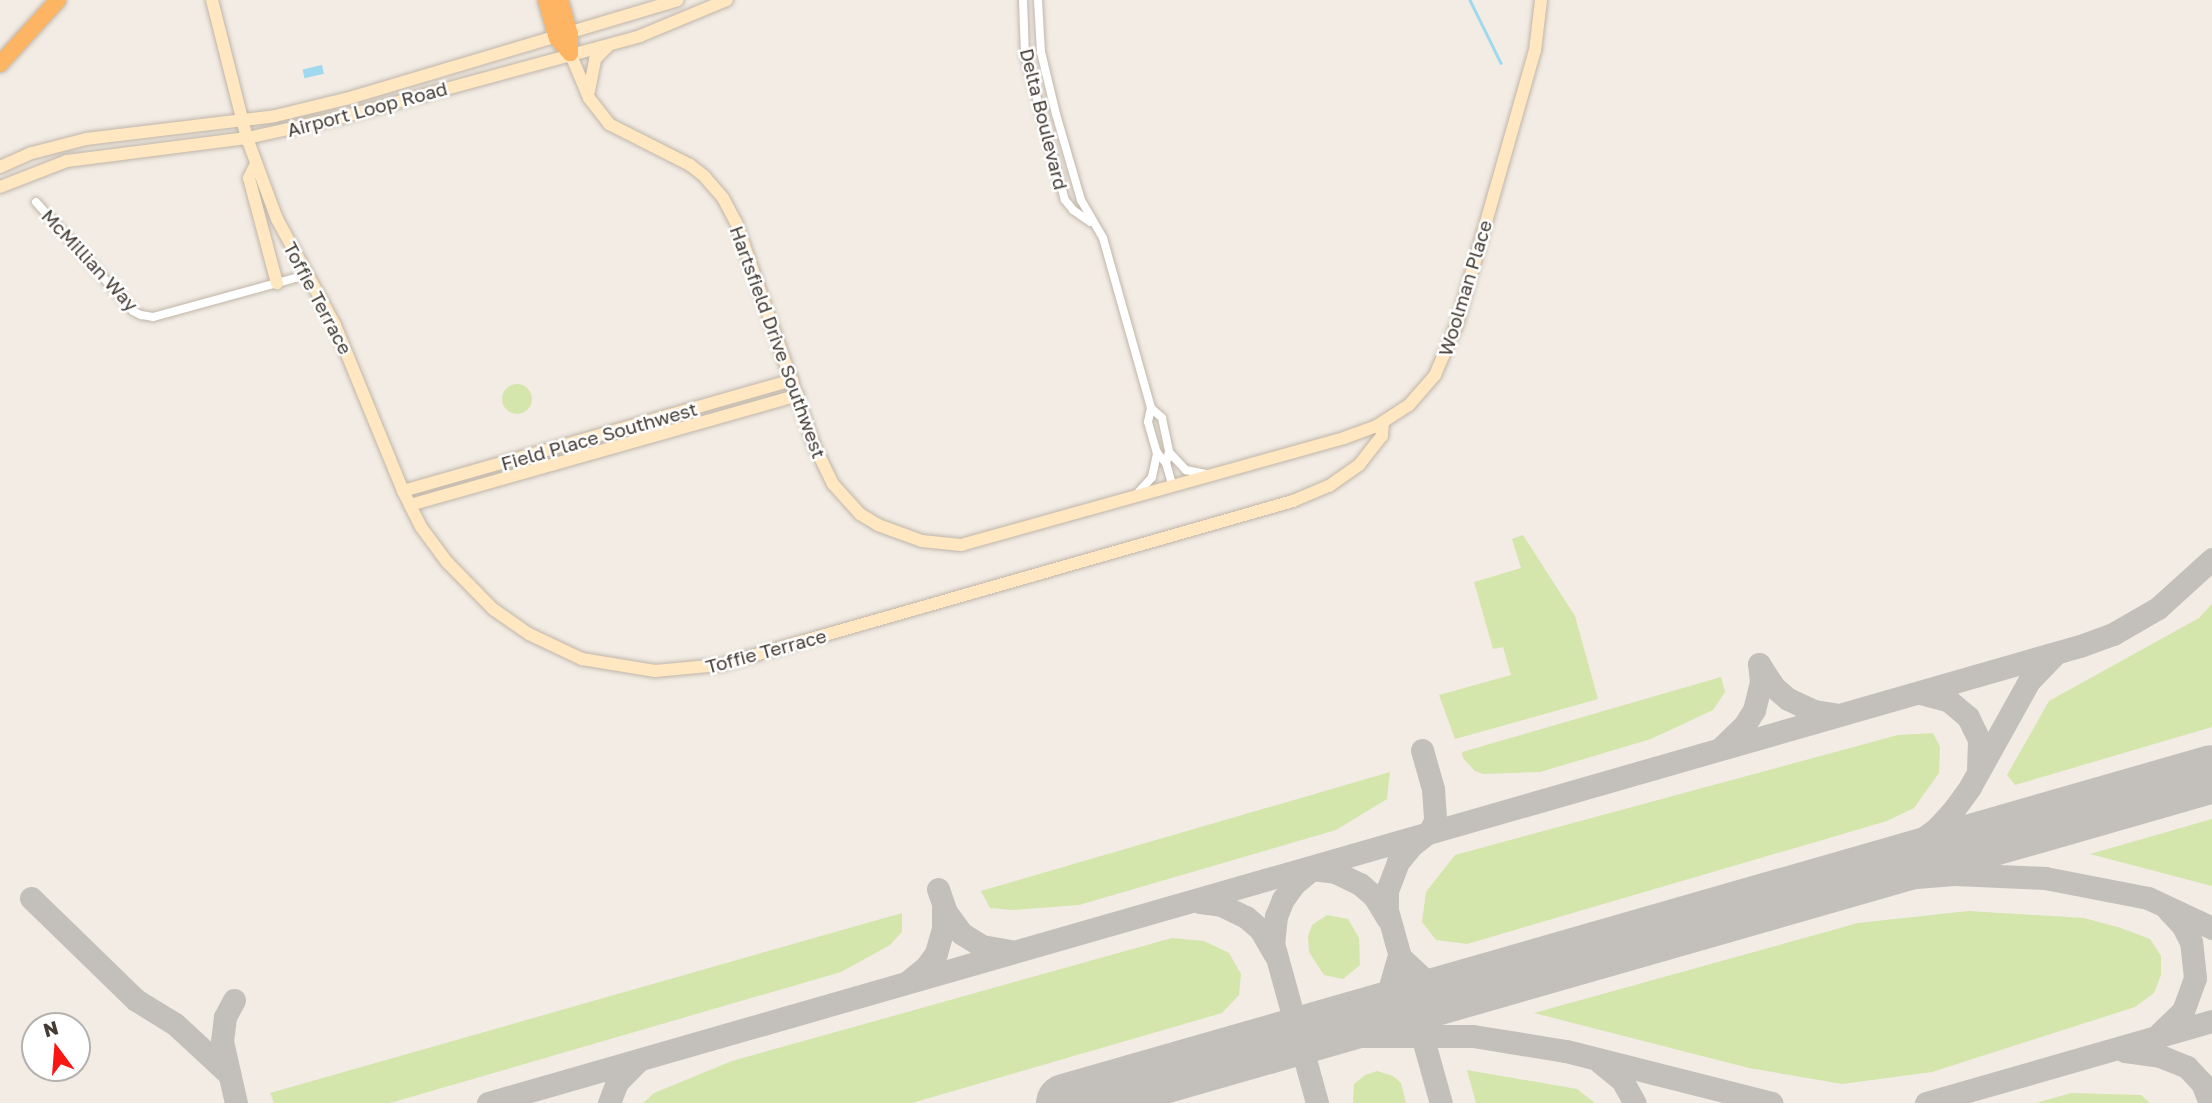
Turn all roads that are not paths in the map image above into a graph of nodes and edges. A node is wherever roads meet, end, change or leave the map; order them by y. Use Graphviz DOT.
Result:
graph roads {
  1 [pos="58,0"];
  2 [pos="212,0"];
  3 [pos="546,0"];
  4 [pos="560,0"];
  5 [pos="678,0"];
  6 [pos="727,0"];
  7 [pos="1023,0"];
  8 [pos="1038,0"];
  9 [pos="1541,0"];
  10 [pos="564,36"];
  11 [pos="614,42"];
  12 [pos="570,53"];
  13 [pos="0,64"];
  14 [pos="589,99"];
  15 [pos="242,120"];
  16 [pos="247,138"];
  17 [pos="256,164"];
  18 [pos="0,167"];
  19 [pos="0,187"];
  20 [pos="36,202"];
  21 [pos="1093,224"];
  22 [pos="307,275"];
  23 [pos="276,283"];
  24 [pos="793,380"];
  25 [pos="798,395"];
  26 [pos="1151,408"];
  27 [pos="662,418"];
  28 [pos="1383,422"];
  29 [pos="666,432"];
  30 [pos="570,444"];
  31 [pos="1170,452"];
  32 [pos="1157,453"];
  33 [pos="574,458"];
  34 [pos="1166,463"];
  35 [pos="498,465"];
  36 [pos="1212,475"];
  37 [pos="501,479"];
  38 [pos="1173,487"];
  39 [pos="403,491"];
  40 [pos="1132,498"];
  41 [pos="410,505"];
  1 -- 13 [label="highway"];
  2 -- 15 [label="street, Toffie Terrace"];
  3 -- 10 [label="highway"];
  4 -- 10 [label="highway"];
  5 -- 10 [label="street, Airport Loop Road"];
  6 -- 11 [label="street, Airport Loop Road"];
  7 -- 21 [label="street, Delta Boulevard"];
  8 -- 21 [label="street, Delta Boulevard"];
  9 -- 28 [label="street, Woolman Place"];
  10 -- 12 [label="highway"];
  10 -- 15 [label="street, Airport Loop Road"];
  11 -- 12 [label="street, Airport Loop Road"];
  11 -- 14 [label="street"];
  12 -- 14 [label="street"];
  12 -- 16 [label="street, Airport Loop Road"];
  14 -- 24 [label="street, Hartsfield Drive Southwest"];
  15 -- 16 [label="street, Toffie Terrace"];
  15 -- 18 [label="street, Airport Loop Road"];
  16 -- 17 [label="street, Toffie Terrace"];
  16 -- 19 [label="street, Airport Loop Road"];
  17 -- 22 [label="street, Toffie Terrace"];
  17 -- 23 [label="street"];
  20 -- 23 [label="street, McMillian Way"];
  21 -- 26 [label="street, Delta Boulevard"];
  22 -- 23 [label="street, McMillian Way"];
  22 -- 39 [label="street, Toffie Terrace"];
  24 -- 25 [label="street, Hartsfield Drive Southwest"];
  24 -- 27 [label="street, Field Place Southwest"];
  25 -- 29 [label="street, Field Place Southwest"];
  25 -- 40 [label="street, Hartsfield Drive Southwest"];
  26 -- 31 [label="street, Delta Boulevard"];
  26 -- 32 [label="street, Delta Boulevard"];
  27 -- 29 [label="street"];
  27 -- 30 [label="street, Field Place Southwest"];
  28 -- 36 [label="street, Woolman Place"];
  28 -- 41 [label="street, Toffie Terrace"];
  29 -- 33 [label="street, Field Place Southwest"];
  30 -- 33 [label="street"];
  30 -- 35 [label="street, Field Place Southwest"];
  31 -- 34 [label="street"];
  31 -- 36 [label="street"];
  32 -- 34 [label="street, Delta Boulevard"];
  32 -- 40 [label="street"];
  33 -- 37 [label="street, Field Place Southwest"];
  34 -- 38 [label="street, Delta Boulevard"];
  35 -- 37 [label="street"];
  35 -- 39 [label="street, Field Place Southwest"];
  36 -- 38 [label="street, Woolman Place"];
  37 -- 41 [label="street, Field Place Southwest"];
  38 -- 40 [label="street, Hartsfield Drive Southwest"];
  39 -- 41 [label="street, Toffie Terrace"];
}
